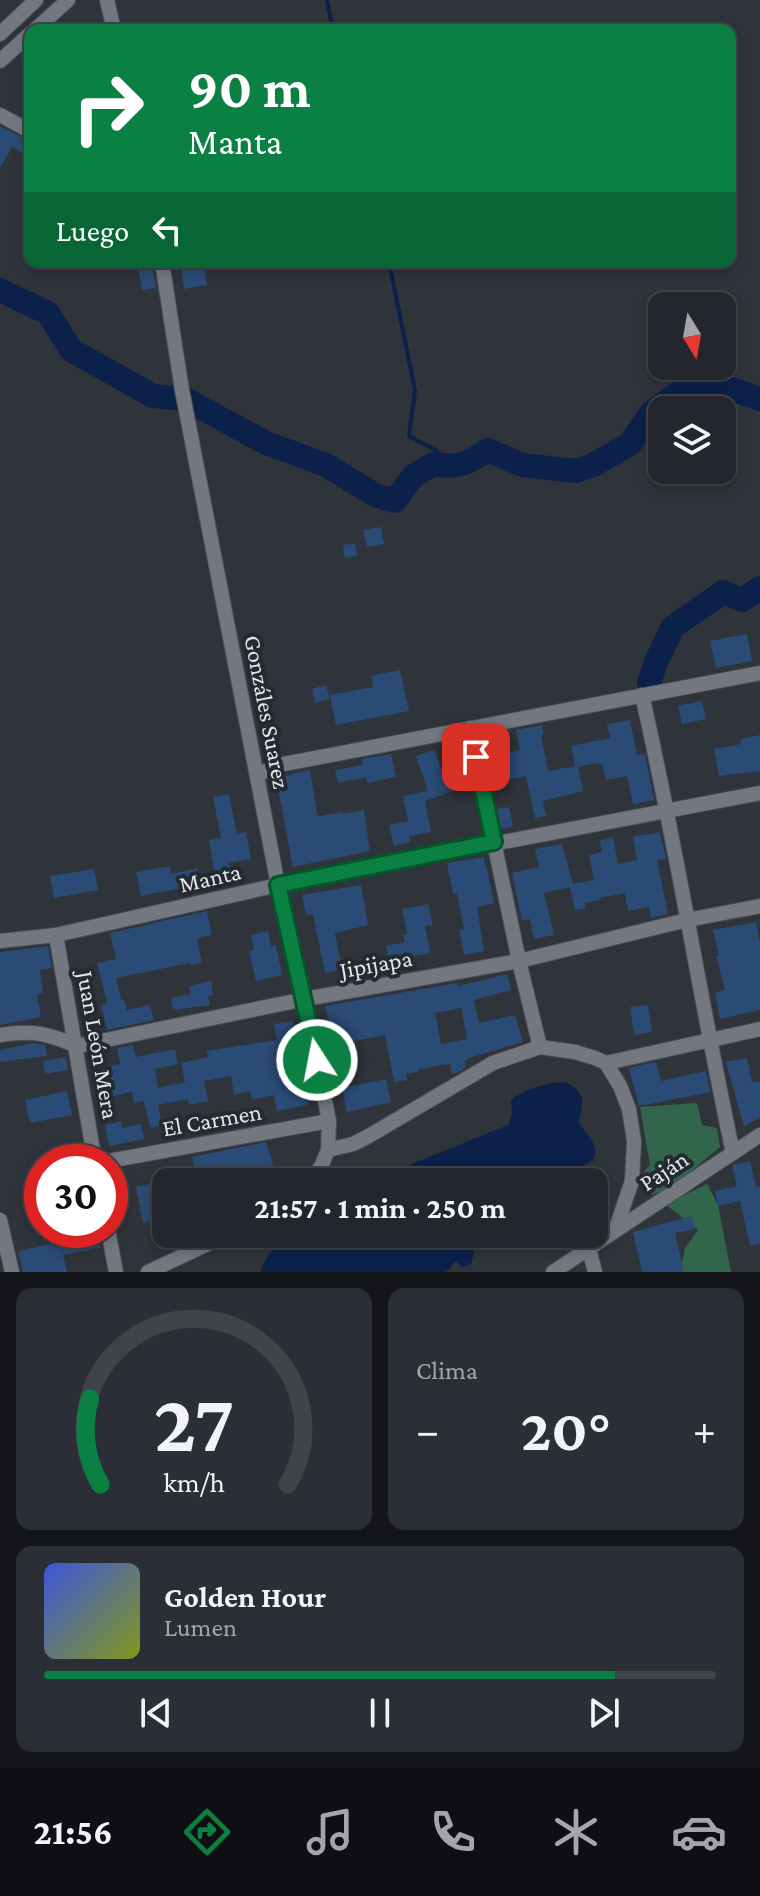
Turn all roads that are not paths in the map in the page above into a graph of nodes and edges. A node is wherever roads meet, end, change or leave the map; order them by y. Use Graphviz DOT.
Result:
graph roads {
  1 [pos="36,0"];
  2 [pos="68,0"];
  3 [pos="107,0"];
  4 [pos="42,24"];
  5 [pos="113,24"];
  6 [pos="0,34"];
  7 [pos="24,39"];
  8 [pos="0,61"];
  9 [pos="0,115"];
  10 [pos="24,128"];
  11 [pos="163,268"];
  12 [pos="760,673"];
  13 [pos="642,695"];
  14 [pos="470,728"];
  15 [pos="258,774"];
  16 [pos="760,793"];
  17 [pos="669,811"];
  18 [pos="494,842"];
  19 [pos="278,885"];
  20 [pos="760,906"];
  21 [pos="687,920"];
  22 [pos="56,935"];
  23 [pos="0,941"];
  24 [pos="519,961"];
  25 [pos="305,999"];
  26 [pos="760,1029"];
  27 [pos="0,1035"];
  28 [pos="709,1042"];
  29 [pos="77,1046"];
  30 [pos="540,1047"];
  31 [pos="606,1063"];
  32 [pos="329,1121"];
  33 [pos="760,1135"];
  34 [pos="92,1144"];
  35 [pos="328,1150"];
  36 [pos="733,1153"];
  37 [pos="128,1157"];
  38 [pos="320,1168"];
  39 [pos="0,1220"];
  40 [pos="616,1228"];
  41 [pos="111,1248"];
  42 [pos="199,1248"];
  43 [pos="589,1249"];
  44 [pos="12,1272"];
  45 [pos="116,1272"];
  46 [pos="148,1272"];
  47 [pos="553,1272"];
  48 [pos="595,1272"];
  1 -- 6 [label="street"];
  2 -- 4 [label="street"];
  3 -- 5 [label="street"];
  7 -- 8 [label="street"];
  9 -- 10 [label="street"];
  11 -- 15 [label="street, Gonzáles Suarez"];
  12 -- 13 [label="street"];
  13 -- 14 [label="street"];
  13 -- 17 [label="street"];
  14 -- 15 [label="street"];
  14 -- 18 [label="street"];
  15 -- 19 [label="street, Gonzáles Suarez"];
  16 -- 17 [label="street, Manta"];
  17 -- 18 [label="street, Manta"];
  17 -- 21 [label="street"];
  18 -- 19 [label="street, Manta"];
  18 -- 24 [label="street"];
  19 -- 22 [label="street, Manta"];
  19 -- 25 [label="street, Gonzáles Suarez"];
  20 -- 21 [label="street, Jipijapa"];
  21 -- 24 [label="street, Jipijapa"];
  21 -- 28 [label="street"];
  22 -- 23 [label="street, Manta"];
  22 -- 29 [label="street, Juan León Mera"];
  24 -- 25 [label="street, Jipijapa"];
  24 -- 30 [label="street"];
  25 -- 29 [label="street, Jipijapa"];
  25 -- 32 [label="street, Gonzáles Suarez"];
  26 -- 28 [label="street"];
  27 -- 29 [label="street"];
  28 -- 31 [label="street"];
  28 -- 36 [label="street"];
  29 -- 34 [label="street, Juan León Mera"];
  30 -- 31 [label="street"];
  30 -- 35 [label="street"];
  31 -- 40 [label="street"];
  32 -- 35 [label="street, Gonzáles Suarez"];
  32 -- 37 [label="street, El Carmen"];
  33 -- 36 [label="street, Paján"];
  35 -- 38 [label="street, Gonzáles Suarez"];
  36 -- 40 [label="street, Paján"];
  39 -- 44 [label="street"];
  40 -- 43 [label="street, Paján"];
  41 -- 45 [label="street"];
  42 -- 46 [label="street"];
  43 -- 47 [label="street, Paján"];
  43 -- 48 [label="street"];
}
